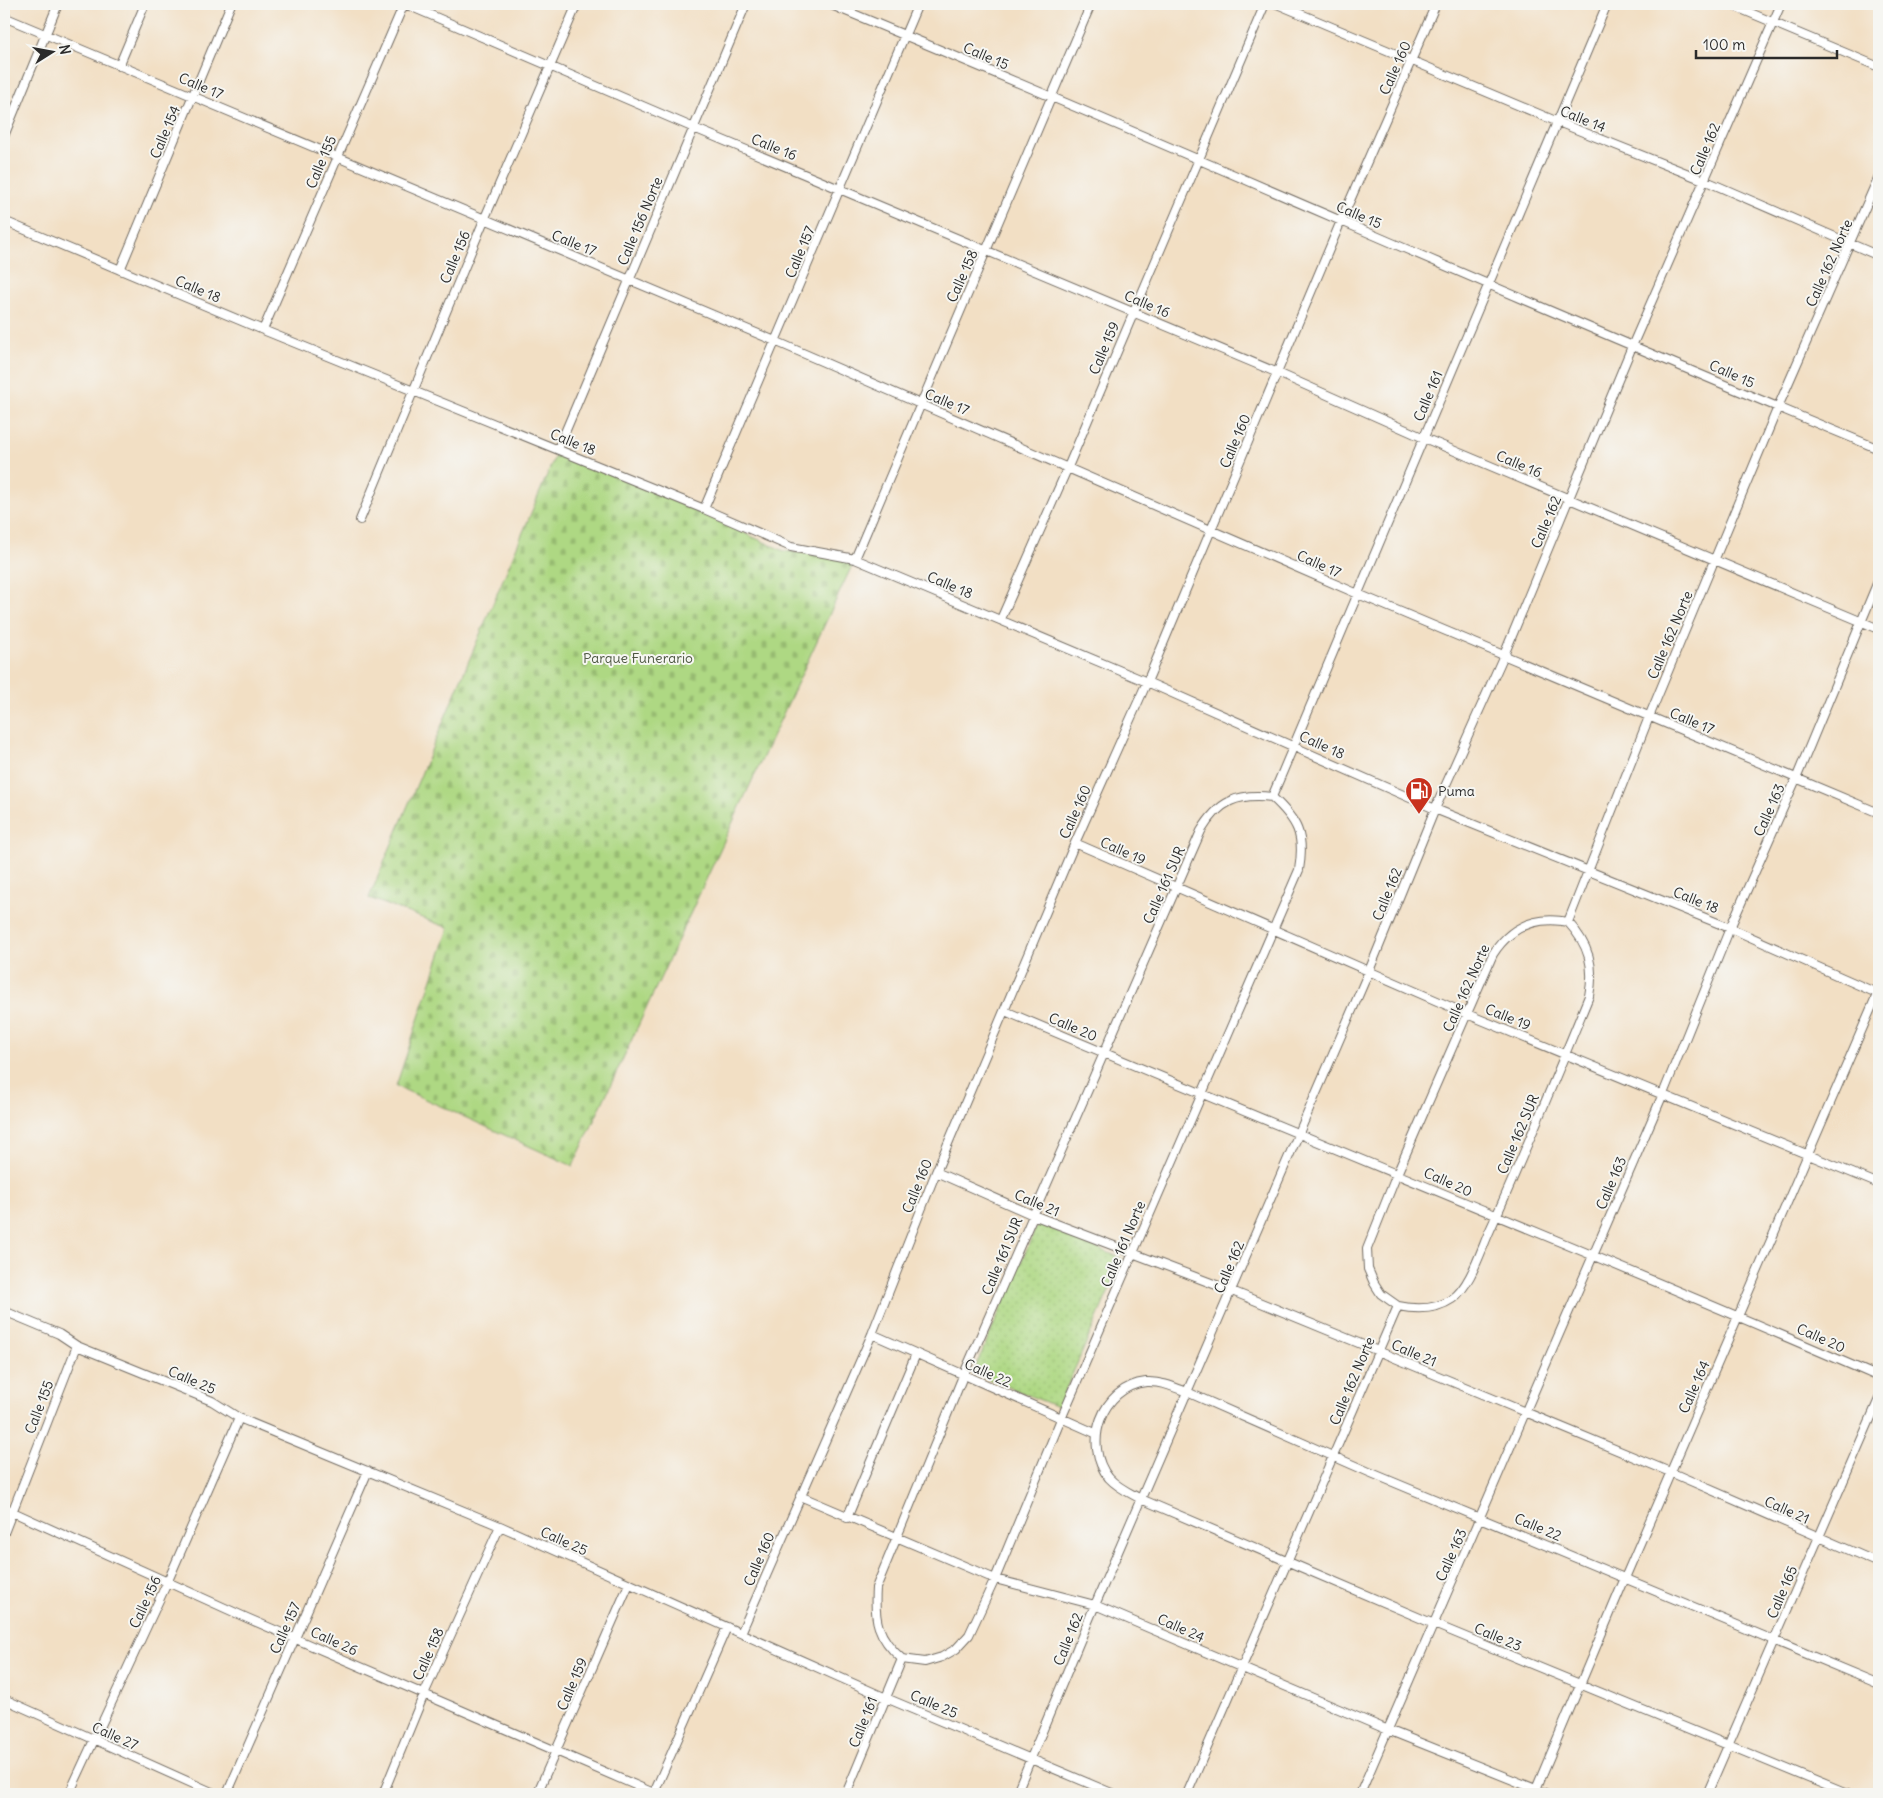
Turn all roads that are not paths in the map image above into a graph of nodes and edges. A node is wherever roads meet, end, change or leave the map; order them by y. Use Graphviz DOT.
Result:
graph roads {
  1 [pos="58,4"];
  2 [pos="144,4"];
  3 [pos="231,4"];
  4 [pos="405,4"];
  5 [pos="577,4"];
  6 [pos="746,4"];
  7 [pos="829,4"];
  8 [pos="918,4"];
  9 [pos="1091,4"];
  10 [pos="1265,4"];
  11 [pos="1277,4"];
  12 [pos="1436,4"];
  13 [pos="1607,4"];
  14 [pos="1729,4"];
  15 [pos="1781,4"];
  16 [pos="4,17"];
  17 [pos="1773,22"];
  18 [pos="44,35"];
  19 [pos="905,35"];
  20 [pos="1412,61"];
  21 [pos="119,66"];
  22 [pos="552,67"];
  23 [pos="1879,67"];
  24 [pos="193,97"];
  25 [pos="1050,97"];
  26 [pos="1558,122"];
  27 [pos="694,128"];
  28 [pos="4,136"];
  29 [pos="336,157"];
  30 [pos="1199,158"];
  31 [pos="1879,176"];
  32 [pos="1706,181"];
  33 [pos="840,188"];
  34 [pos="484,220"];
  35 [pos="4,221"];
  36 [pos="1341,221"];
  37 [pos="1851,245"];
  38 [pos="987,250"];
  39 [pos="1879,256"];
  40 [pos="120,270"];
  41 [pos="628,279"];
  42 [pos="1490,284"];
  43 [pos="1133,311"];
  44 [pos="263,330"];
  45 [pos="776,342"];
  46 [pos="1633,344"];
  47 [pos="1278,373"];
  48 [pos="413,390"];
  49 [pos="920,404"];
  50 [pos="1778,408"];
  51 [pos="1424,438"];
  52 [pos="558,449"];
  53 [pos="1879,449"];
  54 [pos="1068,467"];
  55 [pos="1569,499"];
  56 [pos="704,510"];
  57 [pos="360,520"];
  58 [pos="1211,530"];
  59 [pos="855,559"];
  60 [pos="1715,560"];
  61 [pos="1879,579"];
  62 [pos="1358,594"];
  63 [pos="1001,619"];
  64 [pos="1862,621"];
  65 [pos="1879,629"];
  66 [pos="1504,655"];
  67 [pos="1147,682"];
  68 [pos="1649,716"];
  69 [pos="1294,746"];
  70 [pos="1796,779"];
  71 [pos="1272,797"];
  72 [pos="1435,809"];
  73 [pos="1879,813"];
  74 [pos="1075,843"];
  75 [pos="1589,870"];
  76 [pos="1175,888"];
  77 [pos="1568,922"];
  78 [pos="1730,928"];
  79 [pos="1273,929"];
  80 [pos="1369,971"];
  81 [pos="1879,992"];
  82 [pos="1005,1011"];
  83 [pos="1467,1014"];
  84 [pos="1105,1053"];
  85 [pos="1566,1054"];
  86 [pos="1663,1094"];
  87 [pos="1202,1095"];
  88 [pos="1299,1132"];
  89 [pos="1807,1154"];
  90 [pos="936,1172"];
  91 [pos="1397,1174"];
  92 [pos="1879,1184"];
  93 [pos="1033,1216"];
  94 [pos="1496,1217"];
  95 [pos="1132,1255"];
  96 [pos="1593,1255"];
  97 [pos="1232,1292"];
  98 [pos="1398,1306"];
  99 [pos="4,1311"];
  100 [pos="1740,1316"];
  101 [pos="872,1334"];
  102 [pos="77,1346"];
  103 [pos="1378,1351"];
  104 [pos="916,1354"];
  105 [pos="963,1376"];
  106 [pos="1879,1377"];
  107 [pos="1187,1392"];
  108 [pos="1879,1399"];
  109 [pos="1526,1414"];
  110 [pos="239,1418"];
  111 [pos="1061,1418"];
  112 [pos="1095,1432"];
  113 [pos="1333,1456"];
  114 [pos="368,1471"];
  115 [pos="1670,1472"];
  116 [pos="800,1496"];
  117 [pos="1142,1499"];
  118 [pos="4,1508"];
  119 [pos="12,1512"];
  120 [pos="1482,1517"];
  121 [pos="847,1518"];
  122 [pos="500,1526"];
  123 [pos="4,1533"];
  124 [pos="1819,1537"];
  125 [pos="895,1538"];
  126 [pos="1287,1562"];
  127 [pos="1879,1563"];
  128 [pos="1625,1578"];
  129 [pos="995,1579"];
  130 [pos="167,1583"];
  131 [pos="628,1584"];
  132 [pos="1095,1605"];
  133 [pos="1434,1624"];
  134 [pos="727,1627"];
  135 [pos="741,1633"];
  136 [pos="294,1637"];
  137 [pos="1775,1641"];
  138 [pos="902,1659"];
  139 [pos="1242,1669"];
  140 [pos="1580,1684"];
  141 [pos="1879,1684"];
  142 [pos="424,1694"];
  143 [pos="886,1698"];
  144 [pos="4,1699"];
  145 [pos="1388,1730"];
  146 [pos="95,1741"];
  147 [pos="1728,1746"];
  148 [pos="556,1751"];
  149 [pos="1032,1758"];
  150 [pos="1535,1792"];
  151 [pos="69,1794"];
  152 [pos="216,1794"];
  153 [pos="227,1794"];
  154 [pos="383,1794"];
  155 [pos="537,1794"];
  156 [pos="655,1794"];
  157 [pos="846,1794"];
  158 [pos="1016,1794"];
  159 [pos="1114,1794"];
  160 [pos="1188,1794"];
  161 [pos="1360,1794"];
  162 [pos="1548,1794"];
  163 [pos="1707,1794"];
  164 [pos="1847,1794"];
  1 -- 18 [label="street"];
  2 -- 21 [label="street"];
  3 -- 24 [label="street, Calle 154"];
  4 -- 22 [label="street, Calle 16"];
  4 -- 29 [label="street, Calle 155"];
  5 -- 22 [label="street, Calle 156"];
  6 -- 27 [label="street, Calle 156 Norte"];
  7 -- 19 [label="street, Calle 15"];
  8 -- 19 [label="street, Calle 157"];
  9 -- 25 [label="street, Calle 158"];
  10 -- 30 [label="street, Calle 159"];
  11 -- 20 [label="street, Calle 14"];
  12 -- 20 [label="street, Calle 160"];
  13 -- 26 [label="street, Calle 161"];
  14 -- 17 [label="street"];
  15 -- 17 [label="street, Calle 162"];
  16 -- 18 [label="street, Calle 17"];
  17 -- 23 [label="street"];
  17 -- 32 [label="street, Calle 162"];
  18 -- 21 [label="street, Calle 17"];
  18 -- 28 [label="street"];
  19 -- 25 [label="street, Calle 15"];
  19 -- 33 [label="street, Calle 157"];
  20 -- 26 [label="street, Calle 14"];
  20 -- 36 [label="street, Calle 160"];
  21 -- 24 [label="street, Calle 17"];
  22 -- 27 [label="street, Calle 16"];
  22 -- 34 [label="street, Calle 156"];
  24 -- 29 [label="street, Calle 17"];
  24 -- 40 [label="street, Calle 154"];
  25 -- 30 [label="street, Calle 15"];
  25 -- 38 [label="street, Calle 158"];
  26 -- 32 [label="street, Calle 14"];
  26 -- 42 [label="street, Calle 161"];
  27 -- 33 [label="street, Calle 16"];
  27 -- 41 [label="street, Calle 156 Norte"];
  29 -- 34 [label="street, Calle 17"];
  29 -- 44 [label="street, Calle 155"];
  30 -- 36 [label="street, Calle 15"];
  30 -- 43 [label="street, Calle 159"];
  31 -- 37 [label="street, Calle 162 Norte"];
  32 -- 37 [label="street, Calle 14"];
  32 -- 46 [label="street, Calle 162"];
  33 -- 38 [label="street, Calle 16"];
  33 -- 45 [label="street, Calle 157"];
  34 -- 41 [label="street, Calle 17"];
  34 -- 48 [label="street, Calle 156"];
  35 -- 40 [label="street, Calle 18"];
  36 -- 42 [label="street, Calle 15"];
  36 -- 47 [label="street, Calle 160"];
  37 -- 39 [label="street, Calle 14"];
  37 -- 50 [label="street, Calle 162 Norte"];
  38 -- 43 [label="street, Calle 16"];
  38 -- 49 [label="street, Calle 158"];
  40 -- 44 [label="street, Calle 18"];
  41 -- 45 [label="street, Calle 17"];
  41 -- 52 [label="street, Calle 156 Norte"];
  42 -- 46 [label="street, Calle 15"];
  42 -- 51 [label="street, Calle 161"];
  43 -- 47 [label="street, Calle 16"];
  43 -- 54 [label="street, Calle 159"];
  44 -- 48 [label="street, Calle 18"];
  45 -- 49 [label="street, Calle 17"];
  45 -- 56 [label="street, Calle 157"];
  46 -- 50 [label="street, Calle 15"];
  46 -- 55 [label="street, Calle 162"];
  47 -- 51 [label="street, Calle 16"];
  47 -- 58 [label="street, Calle 160"];
  48 -- 52 [label="street, Calle 18"];
  48 -- 57 [label="street, Calle 156"];
  49 -- 54 [label="street, Calle 17"];
  49 -- 59 [label="street, Calle 158"];
  50 -- 53 [label="street, Calle 15"];
  50 -- 60 [label="street, Calle 162 Norte"];
  51 -- 55 [label="street, Calle 16"];
  51 -- 62 [label="street, Calle 161"];
  52 -- 56 [label="street, Calle 18"];
  54 -- 58 [label="street, Calle 17"];
  54 -- 63 [label="street, Calle 159"];
  55 -- 60 [label="street, Calle 16"];
  55 -- 66 [label="street, Calle 162"];
  56 -- 59 [label="street, Calle 18"];
  58 -- 62 [label="street, Calle 17"];
  58 -- 67 [label="street, Calle 160"];
  59 -- 63 [label="street, Calle 18"];
  60 -- 64 [label="street, Calle 16"];
  60 -- 68 [label="street, Calle 162 Norte"];
  61 -- 64 [label="street, Calle 163"];
  62 -- 66 [label="street, Calle 17"];
  62 -- 69 [label="street, Calle 161"];
  63 -- 67 [label="street, Calle 18"];
  64 -- 65 [label="street, Calle 16"];
  64 -- 70 [label="street, Calle 163"];
  66 -- 68 [label="street, Calle 17"];
  66 -- 72 [label="street, Calle 162"];
  67 -- 69 [label="street, Calle 18"];
  67 -- 74 [label="street, Calle 160"];
  68 -- 70 [label="street, Calle 17"];
  68 -- 75 [label="street, Calle 162 Norte"];
  69 -- 71 [label="street, Calle 161"];
  69 -- 72 [label="street, Calle 18"];
  70 -- 73 [label="street, Calle 17"];
  70 -- 78 [label="street, Calle 163"];
  71 -- 76 [label="street, Calle 161 SUR"];
  71 -- 79 [label="street, Calle 161 Norte"];
  72 -- 75 [label="street, Calle 18"];
  72 -- 80 [label="street, Calle 162"];
  74 -- 76 [label="street, Calle 19"];
  74 -- 82 [label="street, Calle 160"];
  75 -- 77 [label="street, Calle 162 Norte"];
  75 -- 78 [label="street, Calle 18"];
  76 -- 79 [label="street, Calle 19"];
  76 -- 84 [label="street, Calle 161 SUR"];
  77 -- 83 [label="street, Calle 162 Norte"];
  77 -- 85 [label="street, Calle 162 SUR"];
  78 -- 81 [label="street, Calle 18"];
  78 -- 86 [label="street, Calle 163"];
  79 -- 80 [label="street, Calle 19"];
  79 -- 87 [label="street, Calle 161 Norte"];
  80 -- 83 [label="street, Calle 19"];
  80 -- 88 [label="street, Calle 162"];
  81 -- 89 [label="street, Calle 164"];
  82 -- 84 [label="street, Calle 20"];
  82 -- 90 [label="street, Calle 160"];
  83 -- 85 [label="street, Calle 19"];
  83 -- 91 [label="street, Calle 162 Norte"];
  84 -- 87 [label="street, Calle 20"];
  84 -- 93 [label="street, Calle 161 SUR"];
  85 -- 86 [label="street, Calle 19"];
  85 -- 94 [label="street, Calle 162 SUR"];
  86 -- 89 [label="street, Calle 19"];
  86 -- 96 [label="street, Calle 163"];
  87 -- 88 [label="street, Calle 20"];
  87 -- 95 [label="street, Calle 161 Norte"];
  88 -- 91 [label="street, Calle 20"];
  88 -- 97 [label="street, Calle 162"];
  89 -- 92 [label="street, Calle 19"];
  89 -- 100 [label="street, Calle 164"];
  90 -- 93 [label="street, Calle 21"];
  90 -- 101 [label="street, Calle 160"];
  91 -- 94 [label="street, Calle 20"];
  91 -- 98 [label="street, Calle 162 Norte"];
  93 -- 95 [label="street, Calle 21"];
  93 -- 105 [label="street, Calle 161 SUR"];
  94 -- 96 [label="street, Calle 20"];
  94 -- 98 [label="street, Calle 162 SUR"];
  95 -- 97 [label="street, Calle 21"];
  95 -- 111 [label="street, Calle 161 Norte"];
  96 -- 100 [label="street, Calle 20"];
  96 -- 109 [label="street, Calle 163"];
  97 -- 103 [label="street, Calle 21"];
  97 -- 107 [label="street, Calle 162"];
  98 -- 103 [label="street, Calle 162 Norte"];
  99 -- 102 [label="street, Calle 25"];
  100 -- 106 [label="street, Calle 20"];
  100 -- 115 [label="street, Calle 164"];
  101 -- 104 [label="street, Calle 22"];
  101 -- 116 [label="street, Calle 160"];
  102 -- 110 [label="street, Calle 25"];
  102 -- 119 [label="street, Calle 155"];
  103 -- 109 [label="street, Calle 21"];
  103 -- 113 [label="street, Calle 162 Norte"];
  104 -- 105 [label="street, Calle 22"];
  104 -- 121 [label="street"];
  105 -- 111 [label="street, Calle 22"];
  105 -- 125 [label="street, Calle 161 SUR"];
  107 -- 112 [label="street, Calle 22"];
  107 -- 113 [label="street, Calle 22"];
  107 -- 117 [label="street, Calle 162"];
  108 -- 124 [label="street, Calle 165"];
  109 -- 115 [label="street, Calle 21"];
  109 -- 120 [label="street, Calle 163"];
  110 -- 114 [label="street, Calle 25"];
  110 -- 130 [label="street, Calle 156"];
  111 -- 112 [label="street, Calle 22"];
  111 -- 129 [label="street, Calle 161 Norte"];
  112 -- 117 [label="street, Calle 23"];
  113 -- 120 [label="street, Calle 22"];
  113 -- 126 [label="street, Calle 162 Norte"];
  114 -- 122 [label="street, Calle 25"];
  114 -- 136 [label="street, Calle 157"];
  115 -- 124 [label="street, Calle 21"];
  115 -- 128 [label="street, Calle 164"];
  116 -- 121 [label="street, Calle 24"];
  116 -- 135 [label="street, Calle 160"];
  117 -- 126 [label="street, Calle 23"];
  117 -- 132 [label="street, Calle 162"];
  118 -- 119 [label="street, Calle 26"];
  119 -- 123 [label="street, Calle 155"];
  119 -- 130 [label="street, Calle 26"];
  120 -- 128 [label="street, Calle 22"];
  120 -- 133 [label="street, Calle 163"];
  121 -- 125 [label="street, Calle 24"];
  122 -- 131 [label="street, Calle 25"];
  122 -- 142 [label="street, Calle 158"];
  124 -- 127 [label="street, Calle 21"];
  124 -- 137 [label="street, Calle 165"];
  125 -- 129 [label="street, Calle 24"];
  125 -- 138 [label="street, Calle 161 SUR"];
  126 -- 133 [label="street, Calle 23"];
  126 -- 139 [label="street, Calle 162 Norte"];
  128 -- 137 [label="street, Calle 22"];
  128 -- 140 [label="street, Calle 164"];
  129 -- 132 [label="street, Calle 24"];
  129 -- 138 [label="street, Calle 161 Norte"];
  130 -- 136 [label="street, Calle 26"];
  130 -- 146 [label="street, Calle 156"];
  131 -- 134 [label="street, Calle 25"];
  131 -- 148 [label="street, Calle 159"];
  132 -- 139 [label="street, Calle 24"];
  132 -- 149 [label="street, Calle 162"];
  133 -- 140 [label="street, Calle 23"];
  133 -- 145 [label="street, Calle 163"];
  134 -- 135 [label="street, Calle 25"];
  134 -- 156 [label="street"];
  135 -- 143 [label="street, Calle 25"];
  136 -- 142 [label="street, Calle 26"];
  136 -- 153 [label="street, Calle 157"];
  137 -- 141 [label="street, Calle 22"];
  137 -- 147 [label="street, Calle 165"];
  138 -- 143 [label="street, Calle 161"];
  139 -- 145 [label="street, Calle 24"];
  139 -- 160 [label="street, Calle 162 Norte"];
  140 -- 147 [label="street, Calle 23"];
  140 -- 150 [label="street, Calle 164"];
  142 -- 148 [label="street, Calle 26"];
  142 -- 154 [label="street, Calle 158"];
  143 -- 149 [label="street, Calle 25"];
  143 -- 157 [label="street, Calle 161"];
  144 -- 146 [label="street, Calle 27"];
  145 -- 150 [label="street, Calle 24"];
  145 -- 161 [label="street, Calle 163"];
  146 -- 151 [label="street, Calle 156"];
  146 -- 152 [label="street, Calle 27"];
  147 -- 163 [label="street, Calle 165"];
  147 -- 164 [label="street, Calle 23"];
  148 -- 155 [label="street, Calle 159"];
  148 -- 156 [label="street, Calle 26"];
  149 -- 158 [label="street, Calle 162"];
  149 -- 159 [label="street, Calle 25"];
  150 -- 162 [label="street, Calle 24"];
}
